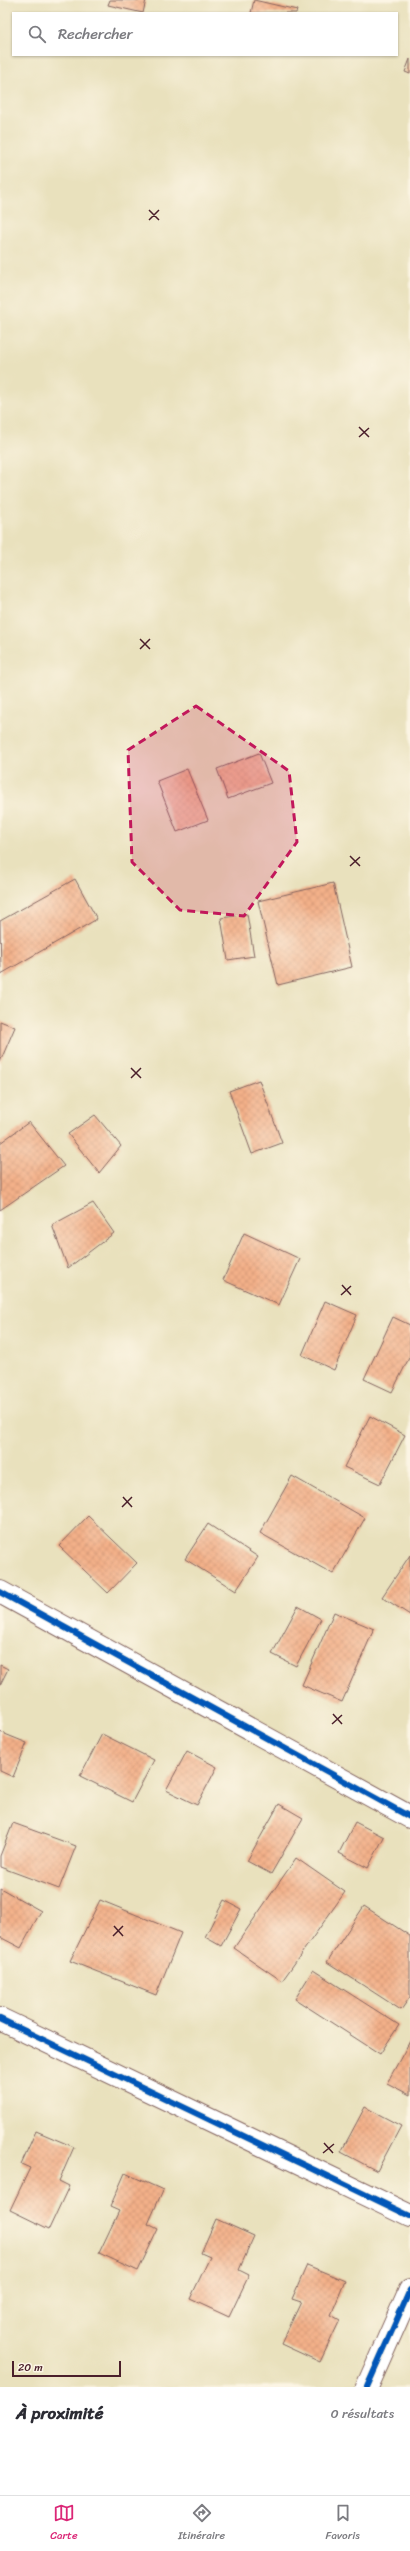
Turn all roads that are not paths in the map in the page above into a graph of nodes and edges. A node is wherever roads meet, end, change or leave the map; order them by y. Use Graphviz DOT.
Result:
graph roads {
  1 [pos="0,1592"];
  2 [pos="410,1817"];
  3 [pos="0,2020"];
  4 [pos="410,2216"];
  5 [pos="410,2290"];
  6 [pos="367,2387"];
  1 -- 2 [label="street"];
  3 -- 4 [label="street"];
  5 -- 6 [label="street"];
}
